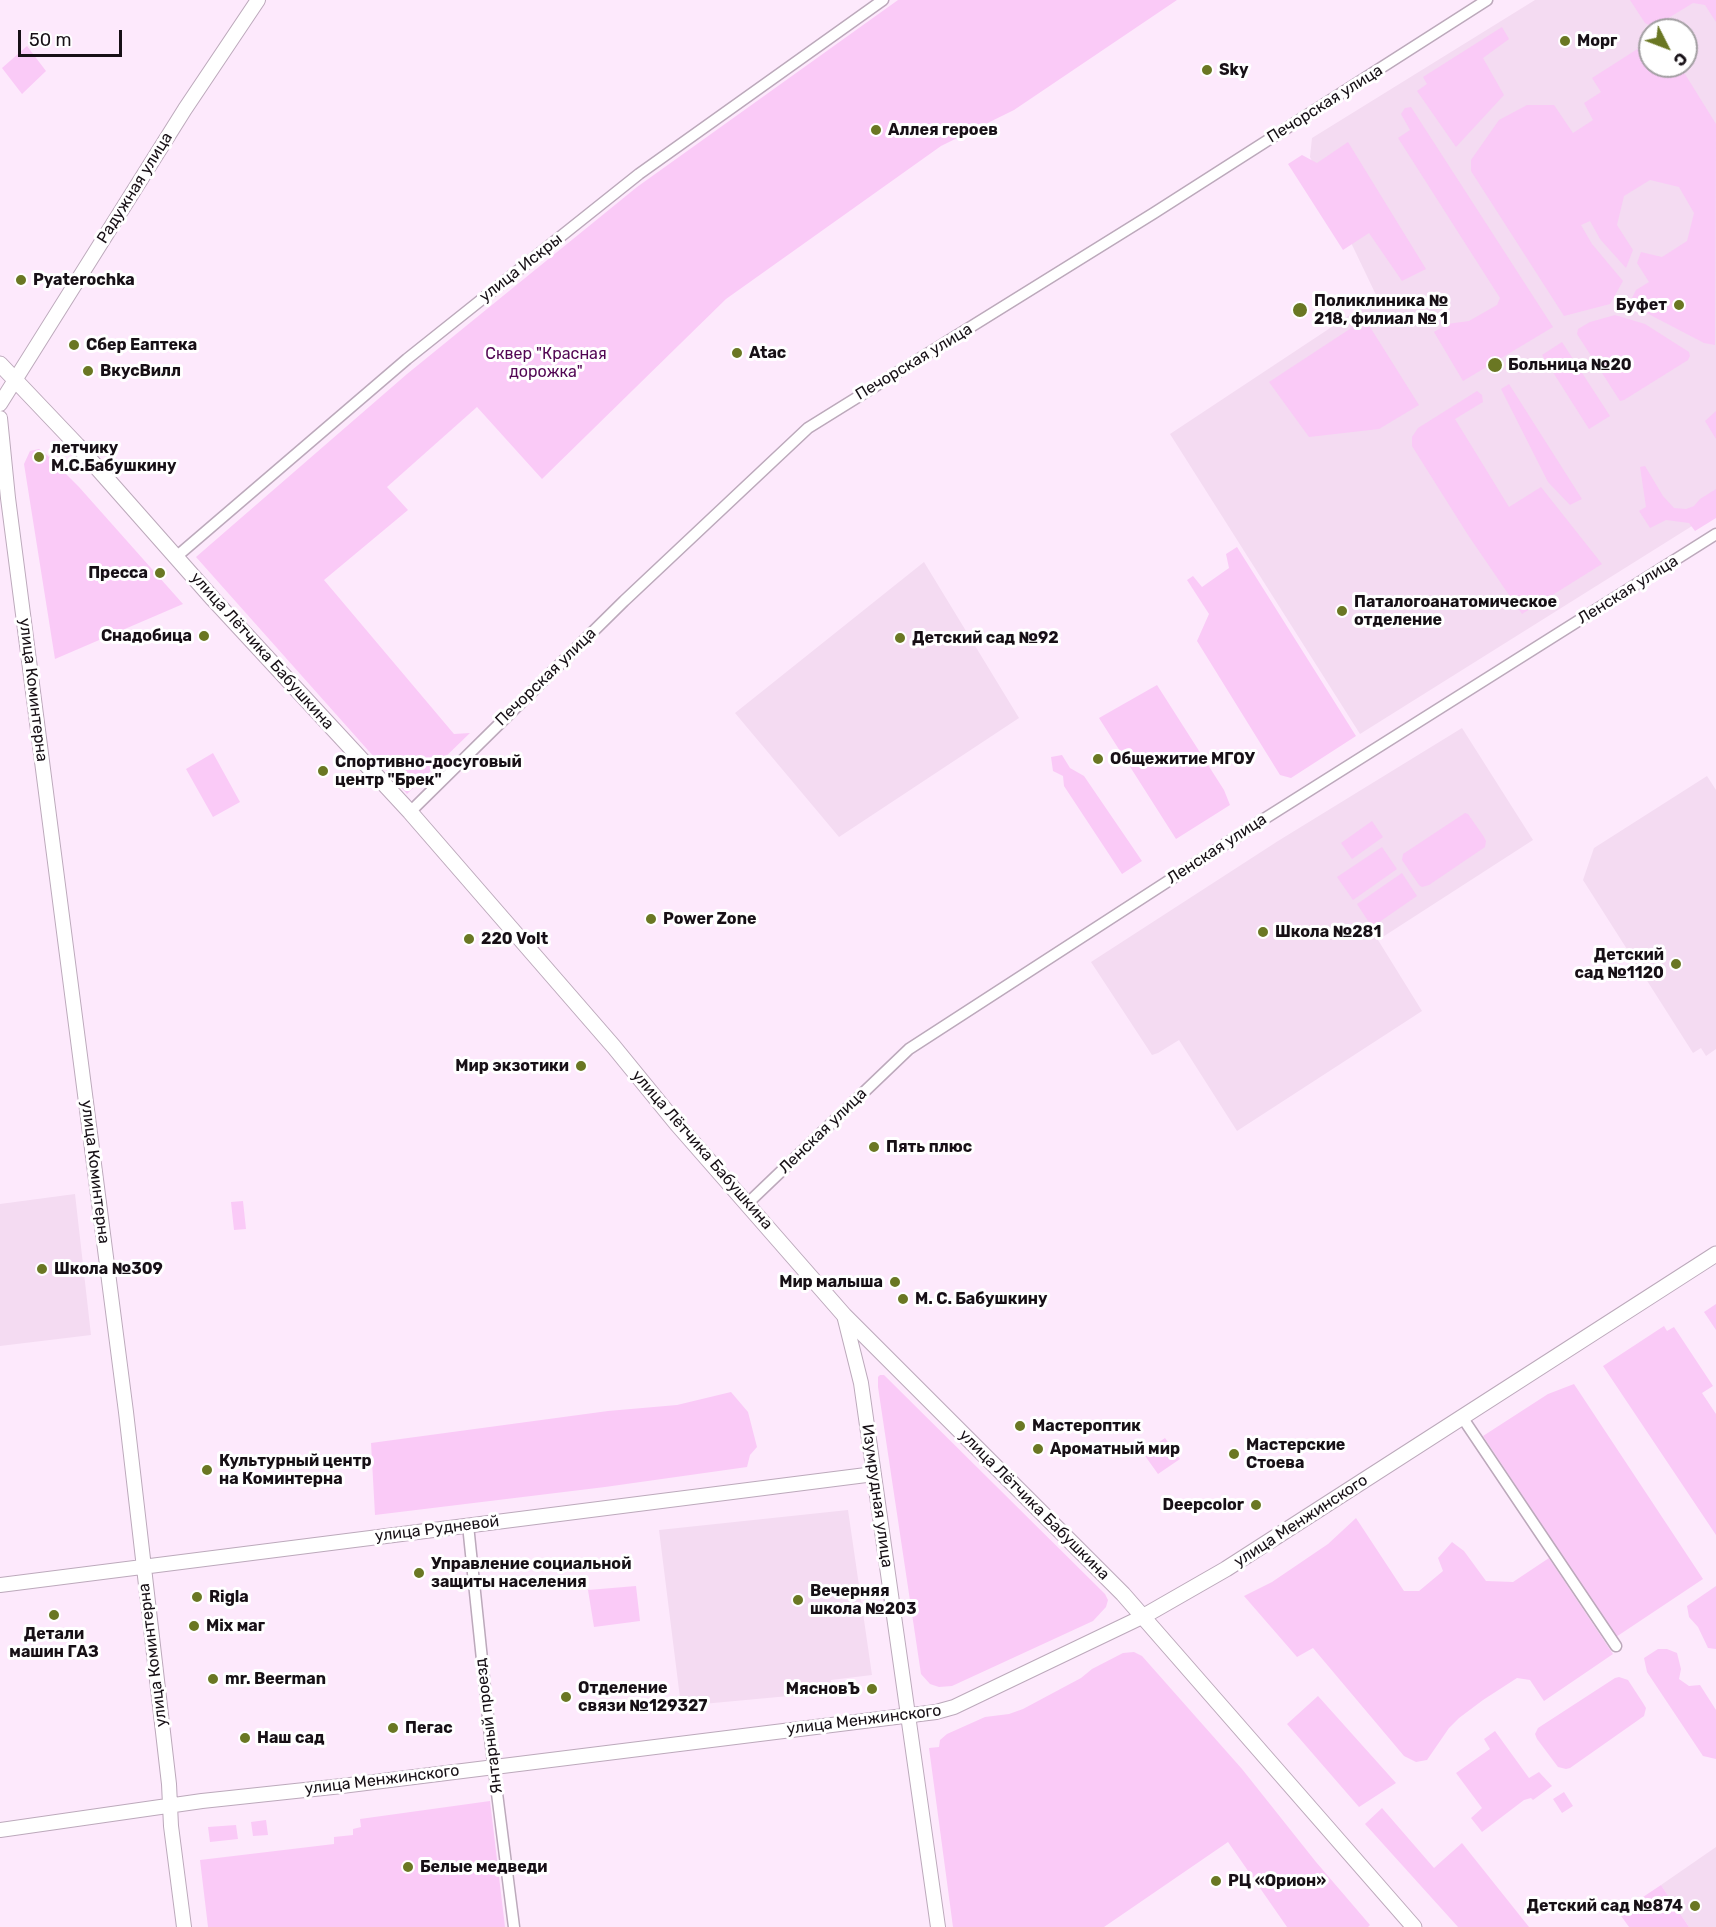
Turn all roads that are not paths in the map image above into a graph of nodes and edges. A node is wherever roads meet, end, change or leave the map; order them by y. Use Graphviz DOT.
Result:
graph roads {
  1 [pos="258,0"];
  2 [pos="882,0"];
  3 [pos="1487,0"];
  4 [pos="0,364"];
  5 [pos="15,379"];
  6 [pos="0,404"];
  7 [pos="0,418"];
  8 [pos="4,498"];
  9 [pos="1716,534"];
  10 [pos="176,557"];
  11 [pos="410,812"];
  12 [pos="748,1203"];
  13 [pos="1716,1254"];
  14 [pos="844,1315"];
  15 [pos="1462,1417"];
  16 [pos="874,1474"];
  17 [pos="468,1525"];
  18 [pos="143,1567"];
  19 [pos="0,1584"];
  20 [pos="1143,1616"];
  21 [pos="1617,1646"];
  22 [pos="907,1715"];
  23 [pos="494,1766"];
  24 [pos="171,1806"];
  25 [pos="0,1830"];
  26 [pos="184,1927"];
  27 [pos="514,1927"];
  28 [pos="938,1927"];
  29 [pos="1414,1927"];
  1 -- 5 [label="street, Радужная улица"];
  2 -- 10 [label="street, улица Искры"];
  3 -- 11 [label="street, Печорская улица"];
  4 -- 5 [label="main road, улица Лётчика Бабушкина"];
  5 -- 6 [label="street"];
  5 -- 10 [label="main road, улица Лётчика Бабушкина"];
  7 -- 8 [label="street, улица Коминтерна"];
  8 -- 18 [label="street, улица Коминтерна"];
  9 -- 12 [label="street, Ленская улица"];
  10 -- 11 [label="main road, улица Лётчика Бабушкина"];
  11 -- 12 [label="main road, улица Лётчика Бабушкина"];
  12 -- 14 [label="main road, улица Лётчика Бабушкина"];
  13 -- 15 [label="main road, улица Менжинского"];
  14 -- 16 [label="street, Изумрудная улица"];
  14 -- 20 [label="main road, улица Лётчика Бабушкина"];
  15 -- 20 [label="main road, улица Менжинского"];
  15 -- 21 [label="street"];
  16 -- 17 [label="street, улица Рудневой"];
  16 -- 22 [label="street, Изумрудная улица"];
  17 -- 18 [label="street, улица Рудневой"];
  17 -- 23 [label="street, Янтарный проезд"];
  18 -- 19 [label="street, улица Рудневой"];
  18 -- 24 [label="street, улица Коминтерна"];
  20 -- 22 [label="street, улица Менжинского"];
  20 -- 29 [label="main road, улица Лётчика Бабушкина"];
  22 -- 23 [label="street, улица Менжинского"];
  22 -- 28 [label="street, Изумрудная улица"];
  23 -- 24 [label="street, улица Менжинского"];
  23 -- 27 [label="street, Янтарный проезд"];
  24 -- 25 [label="street, улица Менжинского"];
  24 -- 26 [label="street, улица Коминтерна"];
}
